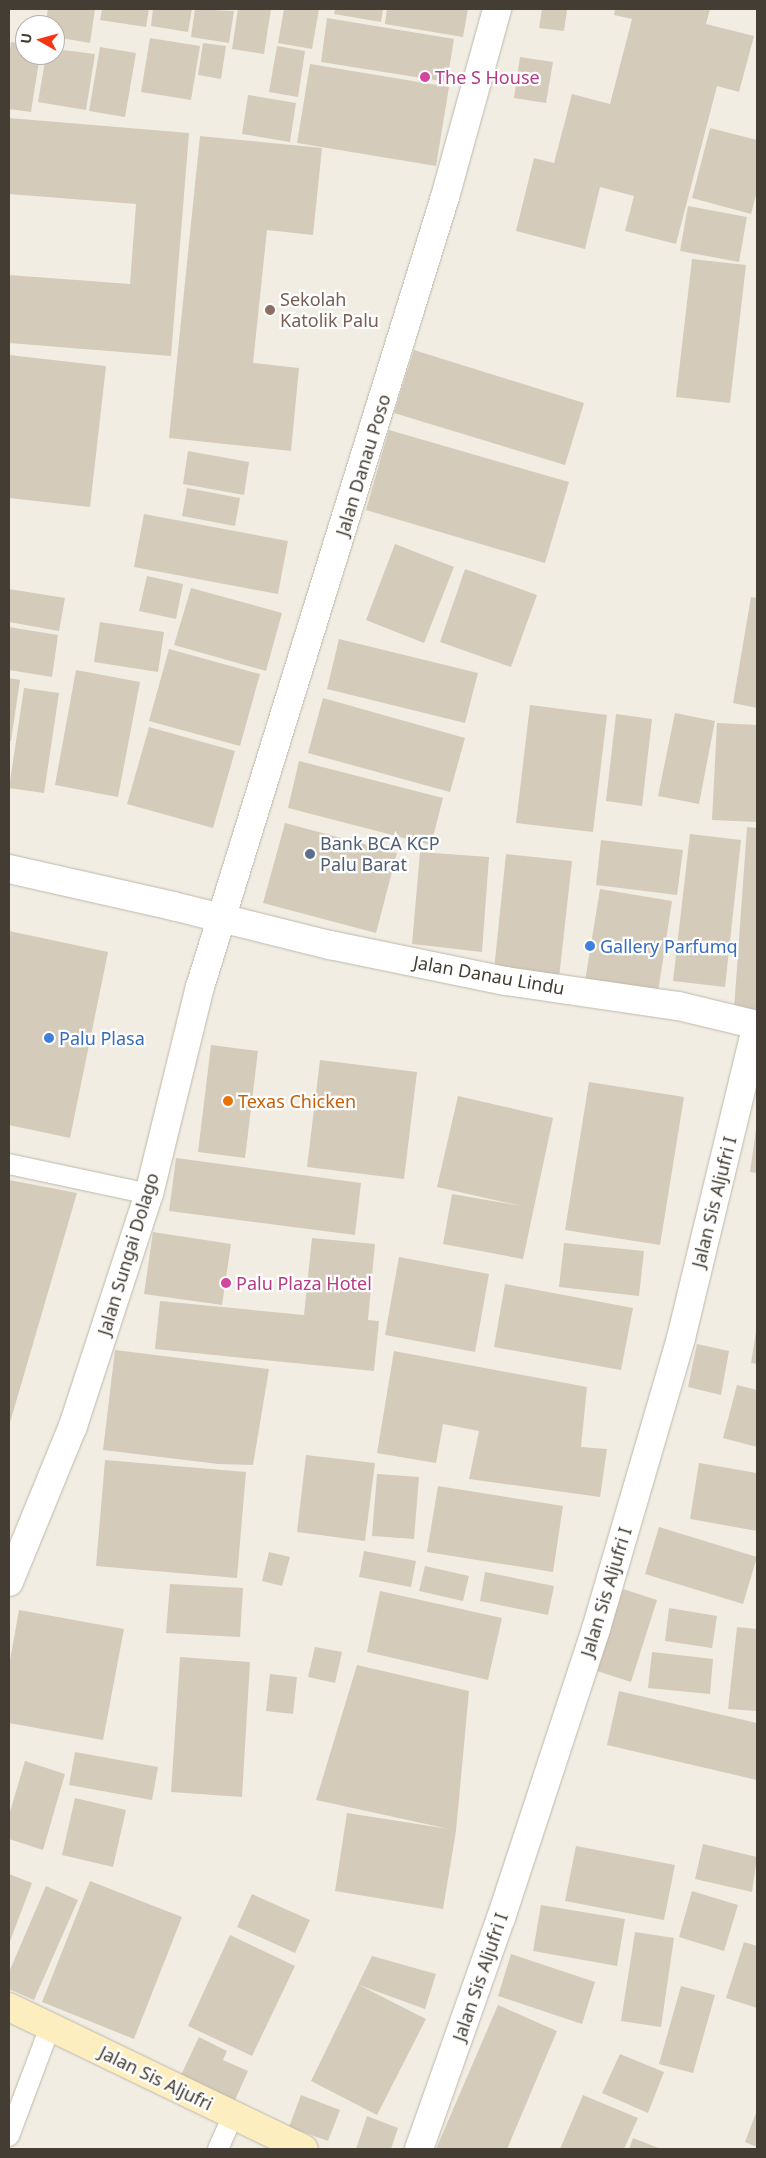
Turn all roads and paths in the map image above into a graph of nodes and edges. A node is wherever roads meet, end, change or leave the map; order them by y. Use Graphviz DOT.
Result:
graph roads {
  1 [pos="497,9"];
  2 [pos="9,869"];
  3 [pos="221,919"];
  4 [pos="757,1025"];
  5 [pos="9,1164"];
  6 [pos="149,1194"];
  7 [pos="9,1582"];
  8 [pos="9,2007"];
  9 [pos="50,2027"];
  10 [pos="233,2115"];
  11 [pos="9,2136"];
  12 [pos="218,2149"];
  13 [pos="304,2149"];
  14 [pos="419,2149"];
  1 -- 3 [label="street, Jalan Danau Poso"];
  2 -- 3 [label="street, Jalan Danau Lindu"];
  3 -- 4 [label="street, Jalan Danau Lindu"];
  3 -- 6 [label="street, Jalan Sungai Dolago"];
  4 -- 14 [label="street, Jalan Sis Aljufri I"];
  5 -- 6 [label="lane"];
  6 -- 7 [label="street, Jalan Sungai Dolago"];
  8 -- 9 [label="main road, Jalan Sis Aljufri"];
  9 -- 10 [label="main road, Jalan Sis Aljufri"];
  9 -- 11 [label="lane"];
  10 -- 12 [label="lane"];
  10 -- 13 [label="main road, Jalan Sis Aljufri"];
}
